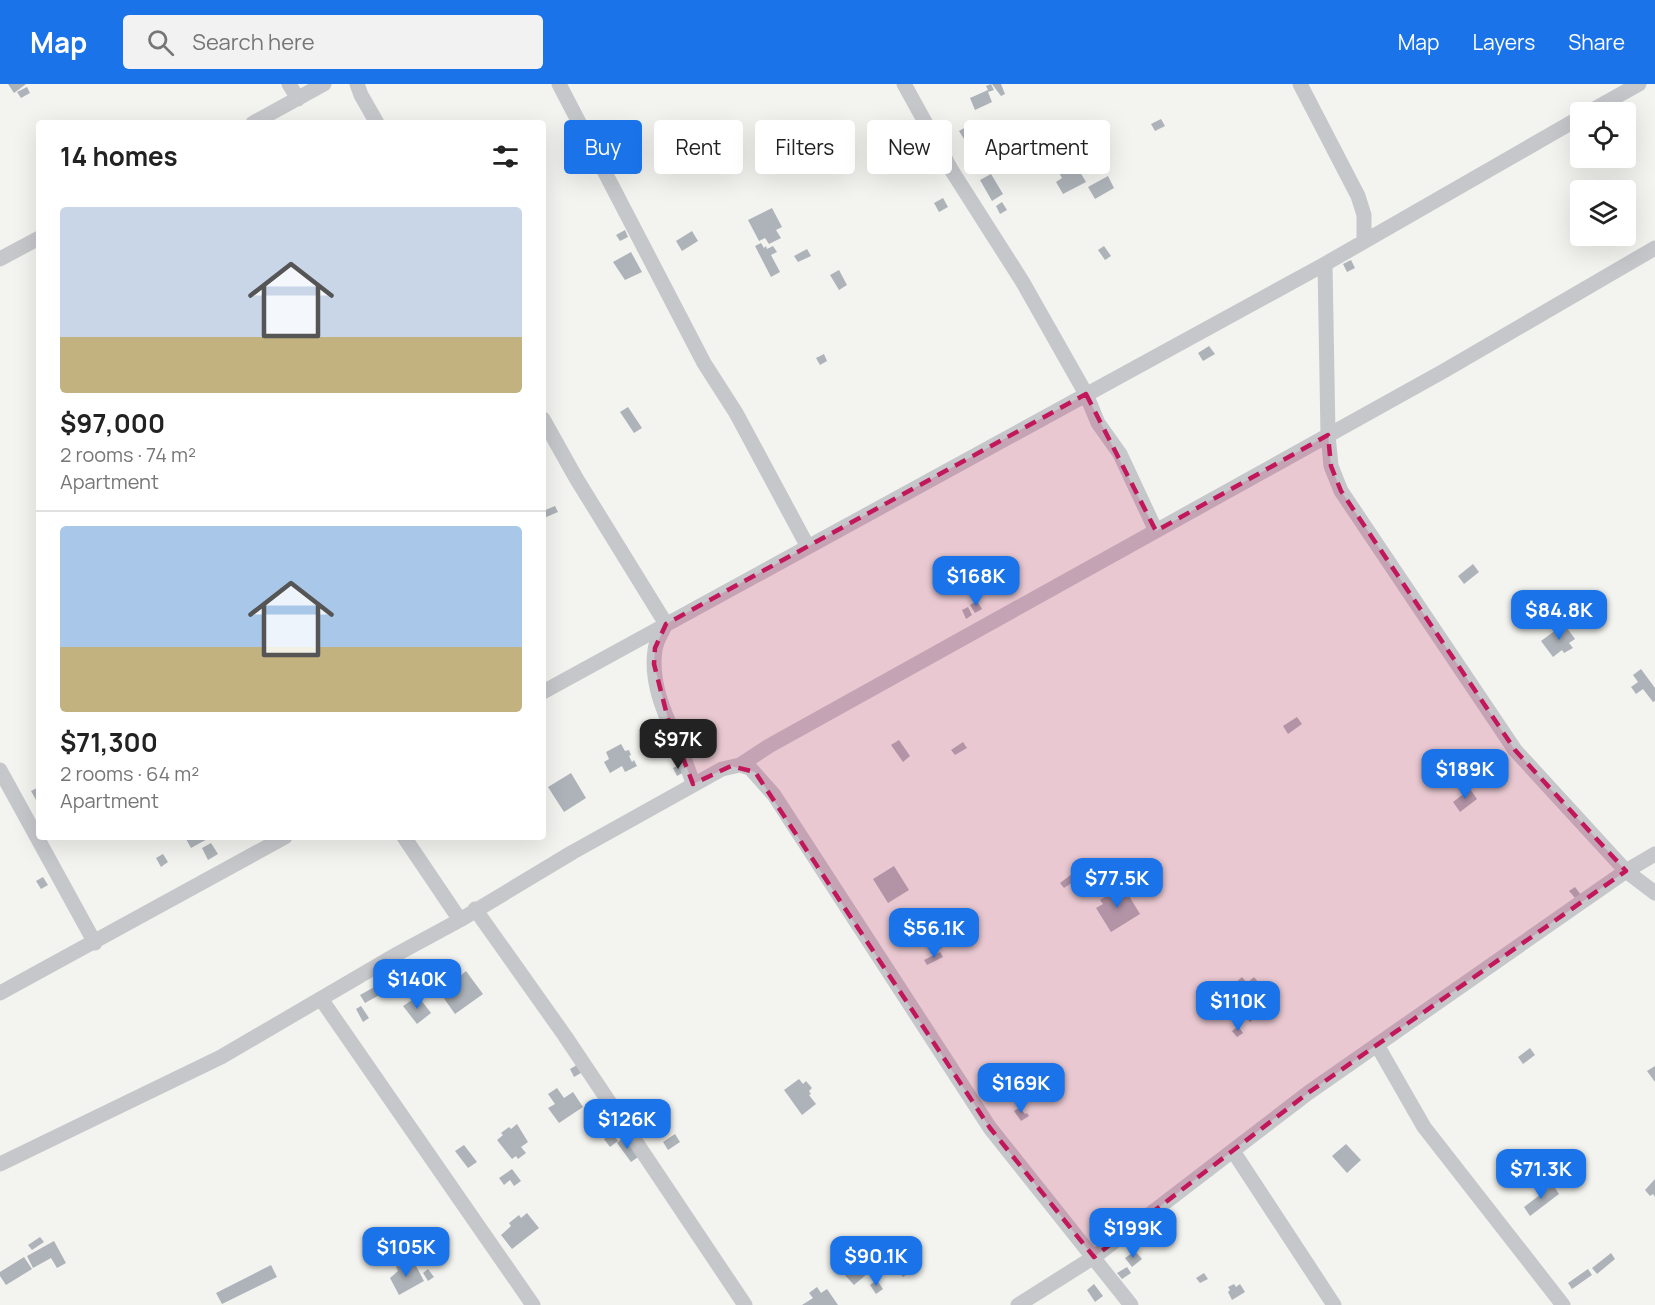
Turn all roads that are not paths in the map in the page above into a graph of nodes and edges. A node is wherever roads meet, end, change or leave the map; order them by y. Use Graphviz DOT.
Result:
graph roads {
  1 [pos="288,84"];
  2 [pos="324,84"];
  3 [pos="357,84"];
  4 [pos="559,84"];
  5 [pos="904,84"];
  6 [pos="1300,84"];
  7 [pos="1639,84"];
  8 [pos="298,99"];
  9 [pos="1607,102"];
  10 [pos="259,120"];
  11 [pos="374,120"];
  12 [pos="1570,123"];
  13 [pos="36,240"];
  14 [pos="1364,241"];
  15 [pos="1655,248"];
  16 [pos="0,259"];
  17 [pos="1325,264"];
  18 [pos="1086,394"];
  19 [pos="546,424"];
  20 [pos="1328,435"];
  21 [pos="1155,531"];
  22 [pos="808,546"];
  23 [pos="666,624"];
  24 [pos="546,691"];
  25 [pos="740,765"];
  26 [pos="0,770"];
  27 [pos="693,784"];
  28 [pos="36,836"];
  29 [pos="38,840"];
  30 [pos="280,840"];
  31 [pos="406,840"];
  32 [pos="1655,854"];
  33 [pos="1626,871"];
  34 [pos="1655,893"];
  35 [pos="475,909"];
  36 [pos="460,920"];
  37 [pos="95,943"];
  38 [pos="0,993"];
  39 [pos="321,999"];
  40 [pos="1377,1045"];
  41 [pos="1233,1151"];
  42 [pos="0,1164"];
  43 [pos="1094,1257"];
  44 [pos="533,1305"];
  45 [pos="745,1305"];
  46 [pos="1018,1305"];
  47 [pos="1131,1305"];
  48 [pos="1334,1305"];
  49 [pos="1563,1305"];
  1 -- 8 [label="street"];
  2 -- 8 [label="street"];
  3 -- 11 [label="street"];
  4 -- 22 [label="street"];
  5 -- 18 [label="street"];
  6 -- 14 [label="street"];
  7 -- 9 [label="street"];
  8 -- 10 [label="street"];
  12 -- 14 [label="street"];
  13 -- 16 [label="street"];
  14 -- 17 [label="street"];
  15 -- 20 [label="street"];
  17 -- 18 [label="street"];
  17 -- 20 [label="street"];
  18 -- 21 [label="street"];
  18 -- 22 [label="street"];
  19 -- 23 [label="street"];
  20 -- 21 [label="street"];
  20 -- 33 [label="street"];
  21 -- 25 [label="street"];
  22 -- 23 [label="street"];
  23 -- 24 [label="street"];
  23 -- 27 [label="street"];
  25 -- 27 [label="street"];
  25 -- 43 [label="street"];
  26 -- 28 [label="street"];
  27 -- 35 [label="street"];
  29 -- 37 [label="street"];
  30 -- 37 [label="street"];
  31 -- 36 [label="street"];
  32 -- 33 [label="street"];
  33 -- 34 [label="street"];
  33 -- 40 [label="street"];
  35 -- 36 [label="street"];
  35 -- 45 [label="street"];
  36 -- 39 [label="street"];
  37 -- 38 [label="street"];
  39 -- 42 [label="street"];
  39 -- 44 [label="street"];
  40 -- 41 [label="street"];
  40 -- 49 [label="street"];
  41 -- 43 [label="street"];
  41 -- 48 [label="street"];
  43 -- 46 [label="street"];
  43 -- 47 [label="street"];
}
